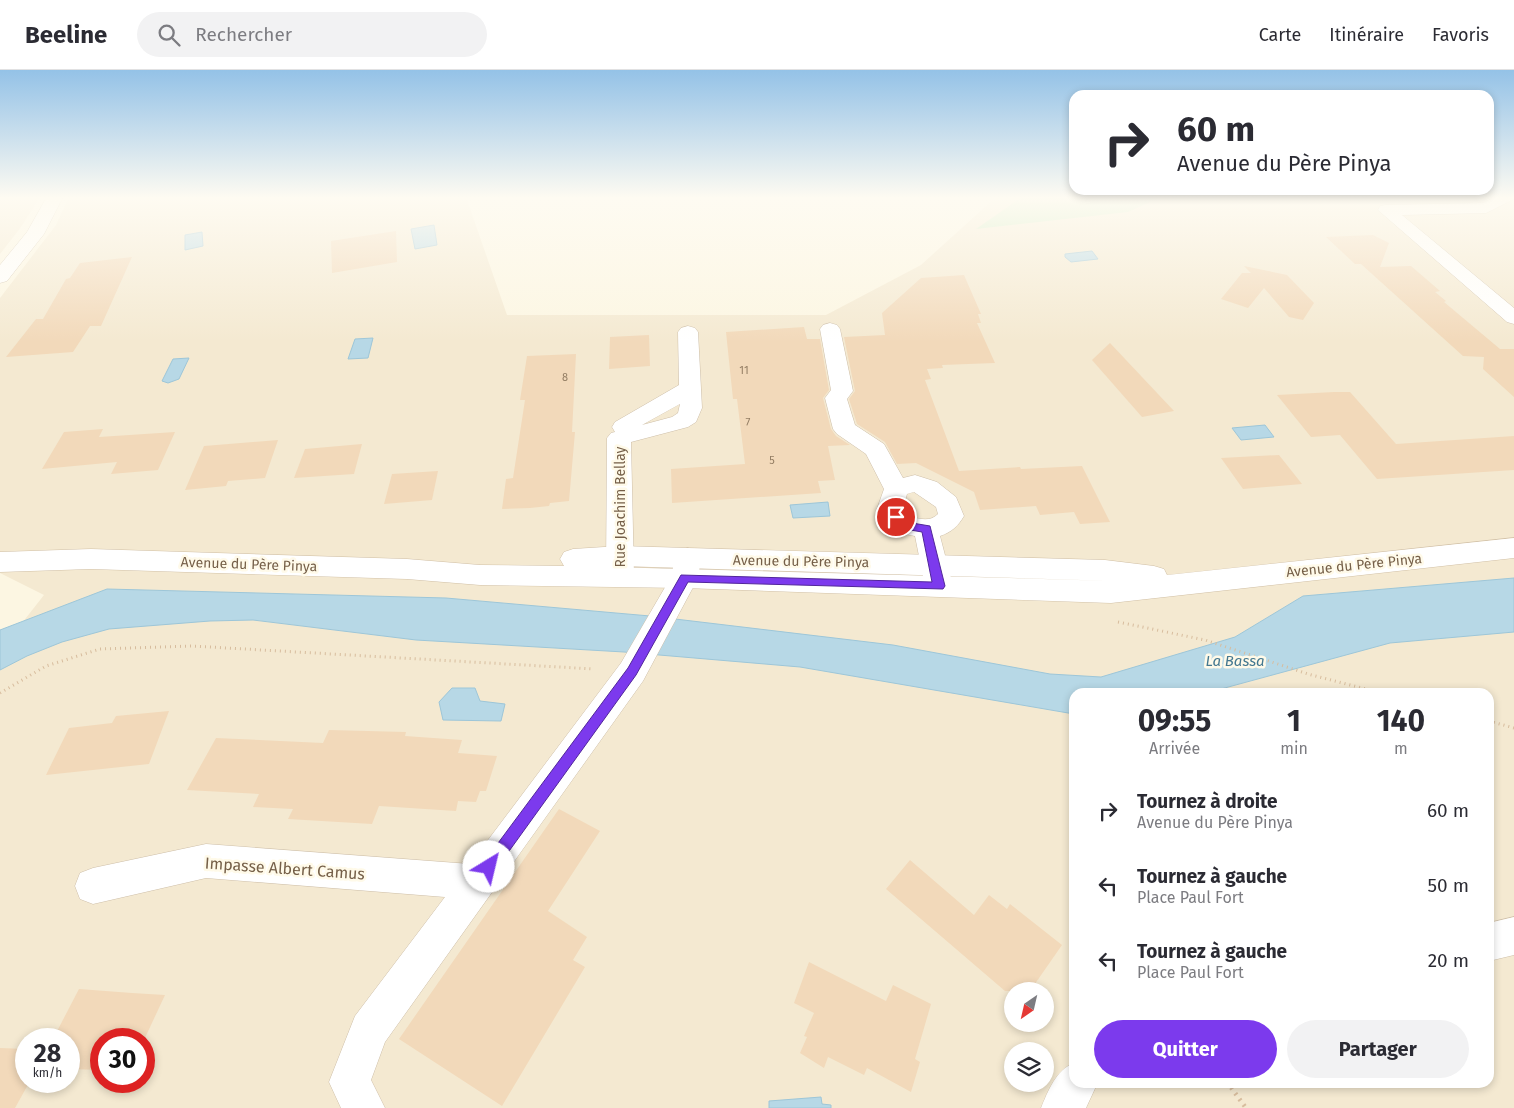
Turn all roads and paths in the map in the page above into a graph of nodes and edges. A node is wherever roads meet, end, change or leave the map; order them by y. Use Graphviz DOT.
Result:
graph roads {
  1 [pos="26,245"];
  2 [pos="1428,245"];
  3 [pos="0,277"];
  4 [pos="1514,318"];
  5 [pos="830,329"];
  6 [pos="688,332"];
  7 [pos="896,488"];
  8 [pos="926,529"];
  9 [pos="1514,548"];
  10 [pos="0,549"];
  11 [pos="91,559"];
  12 [pos="0,562"];
  13 [pos="620,566"];
  14 [pos="937,575"];
  15 [pos="682,578"];
  16 [pos="1205,640"];
  17 [pos="632,672"];
  18 [pos="1362,688"];
  19 [pos="0,693"];
  20 [pos="1494,722"];
  21 [pos="1514,728"];
  22 [pos="478,882"];
  23 [pos="94,886"];
  24 [pos="1514,936"];
  25 [pos="1494,941"];
  26 [pos="1074,1088"];
  27 [pos="1231,1088"];
  28 [pos="364,1108"];
  29 [pos="1062,1108"];
  30 [pos="1246,1108"];
  1 -- 3 [label="street"];
  2 -- 4 [label="street"];
  5 -- 7 [label="street"];
  6 -- 13 [label="street, Rue Joachim Bellay"];
  7 -- 8 [label="street"];
  7 -- 8 [label="street"];
  8 -- 14 [label="street"];
  9 -- 14 [label="street, Avenue du Père Pinya"];
  10 -- 11 [label="street, Avenue du Père Pinya"];
  11 -- 12 [label="street, Avenue du Père Pinya"];
  11 -- 13 [label="street, Avenue du Père Pinya"];
  13 -- 15 [label="street, Avenue du Père Pinya"];
  14 -- 15 [label="street, Avenue du Père Pinya"];
  15 -- 17 [label="street"];
  16 -- 18 [label="path"];
  17 -- 19 [label="path"];
  17 -- 22 [label="street"];
  20 -- 21 [label="path"];
  22 -- 23 [label="street, Impasse Albert Camus"];
  22 -- 28 [label="street"];
  24 -- 25 [label="street"];
  26 -- 29 [label="street"];
  27 -- 30 [label="path"];
}
